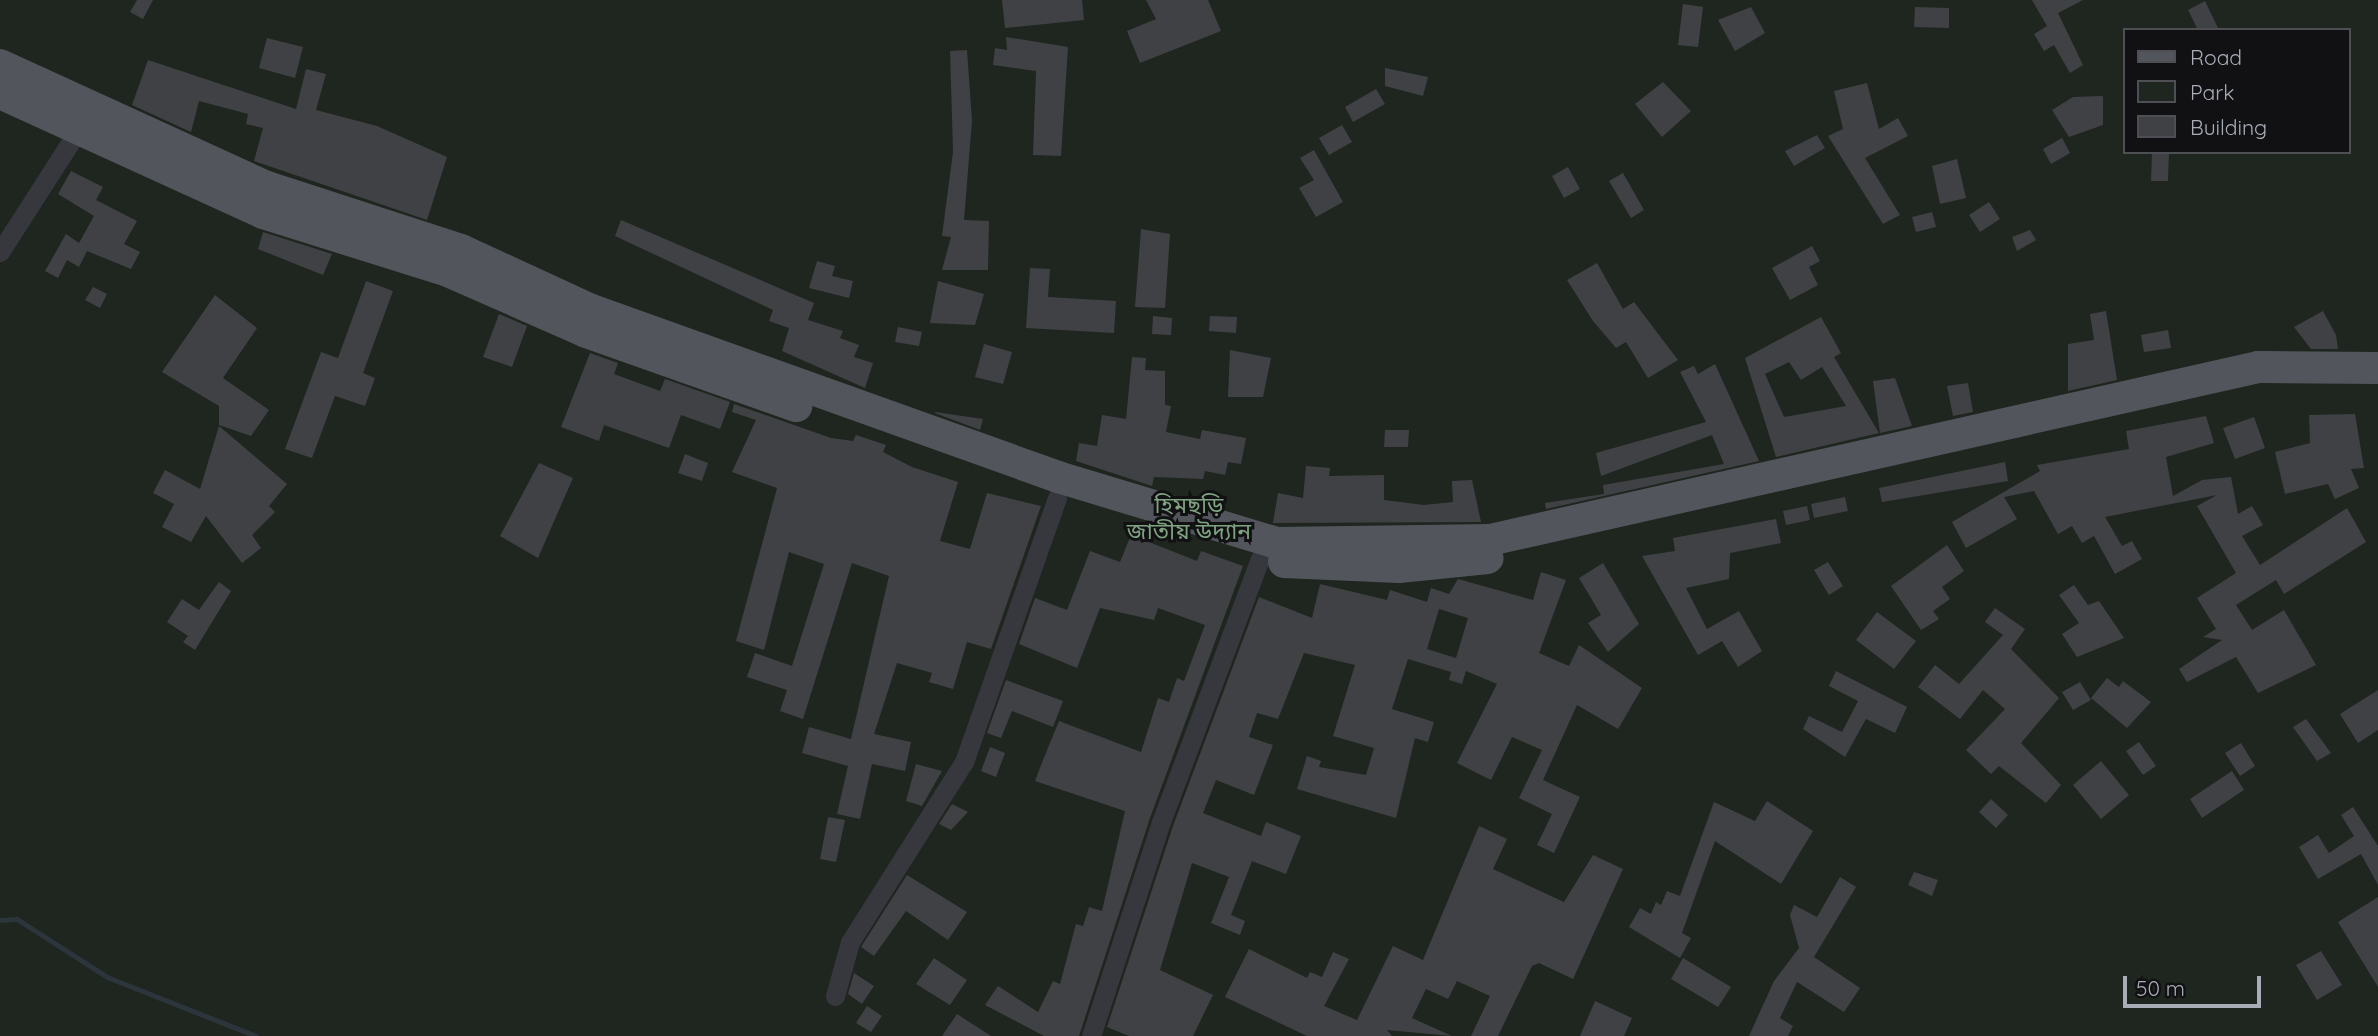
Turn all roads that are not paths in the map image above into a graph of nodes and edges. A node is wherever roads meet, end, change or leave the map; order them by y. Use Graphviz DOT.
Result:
graph roads {
  1 [pos="0,65"];
  2 [pos="0,93"];
  3 [pos="77,132"];
  4 [pos="0,252"];
  5 [pos="2378,368"];
  6 [pos="1057,498"];
  7 [pos="1260,559"];
  8 [pos="835,996"];
  9 [pos="1091,1036"];
  1 -- 5 [label="main road"];
  2 -- 3 [label="main road"];
  3 -- 4 [label="street"];
  3 -- 6 [label="main road"];
  5 -- 7 [label="main road"];
  6 -- 7 [label="main road"];
  6 -- 8 [label="street"];
  7 -- 9 [label="street"];
}
